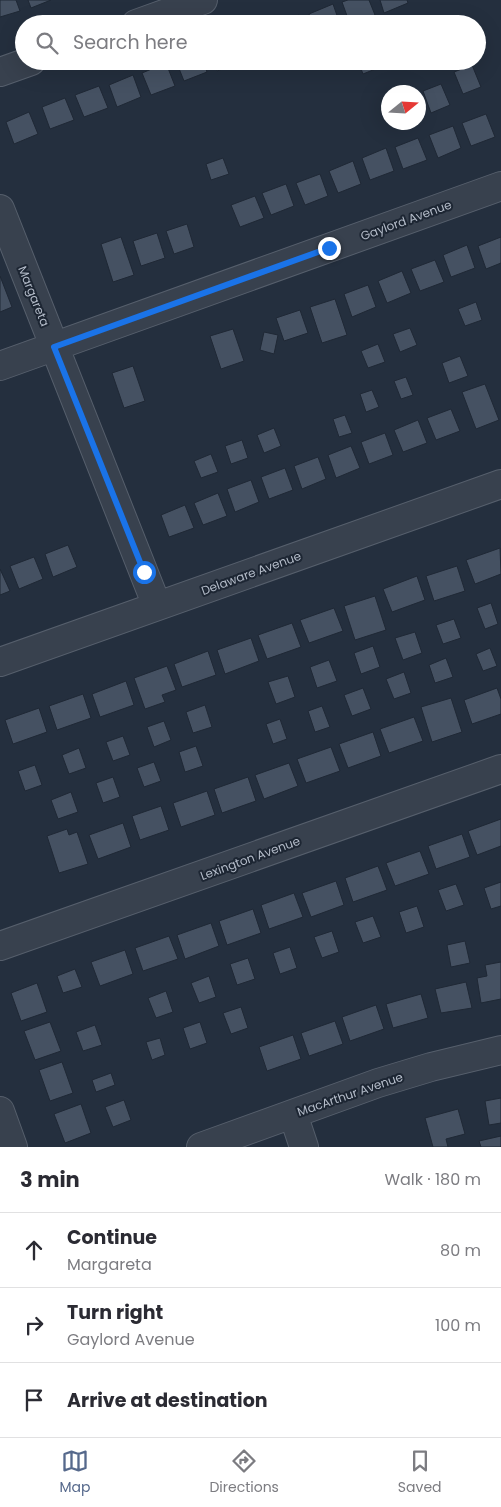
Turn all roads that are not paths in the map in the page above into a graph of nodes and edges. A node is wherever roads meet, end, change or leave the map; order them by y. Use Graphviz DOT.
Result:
graph roads {
  1 [pos="203,0"];
  2 [pos="161,15"];
  3 [pos="15,67"];
  4 [pos="0,72"];
  5 [pos="501,186"];
  6 [pos="0,209"];
  7 [pos="54,347"];
  8 [pos="0,366"];
  9 [pos="501,484"];
  10 [pos="157,606"];
  11 [pos="0,662"];
  12 [pos="501,769"];
  13 [pos="0,946"];
  14 [pos="501,1050"];
  15 [pos="0,1111"];
  16 [pos="293,1114"];
  17 [pos="13,1147"];
  18 [pos="201,1147"];
  19 [pos="304,1147"];
  1 -- 2 [label="street"];
  3 -- 4 [label="street"];
  5 -- 7 [label="street, Gaylord Avenue"];
  6 -- 7 [label="street, Margareta"];
  7 -- 8 [label="street, Gaylord Avenue"];
  7 -- 10 [label="street, Margareta"];
  9 -- 10 [label="street, Delaware Avenue"];
  10 -- 11 [label="street, Delaware Avenue"];
  12 -- 13 [label="street, Lexington Avenue"];
  14 -- 16 [label="street, MacArthur Avenue"];
  15 -- 17 [label="street"];
  16 -- 18 [label="street, MacArthur Avenue"];
  16 -- 19 [label="street"];
}
